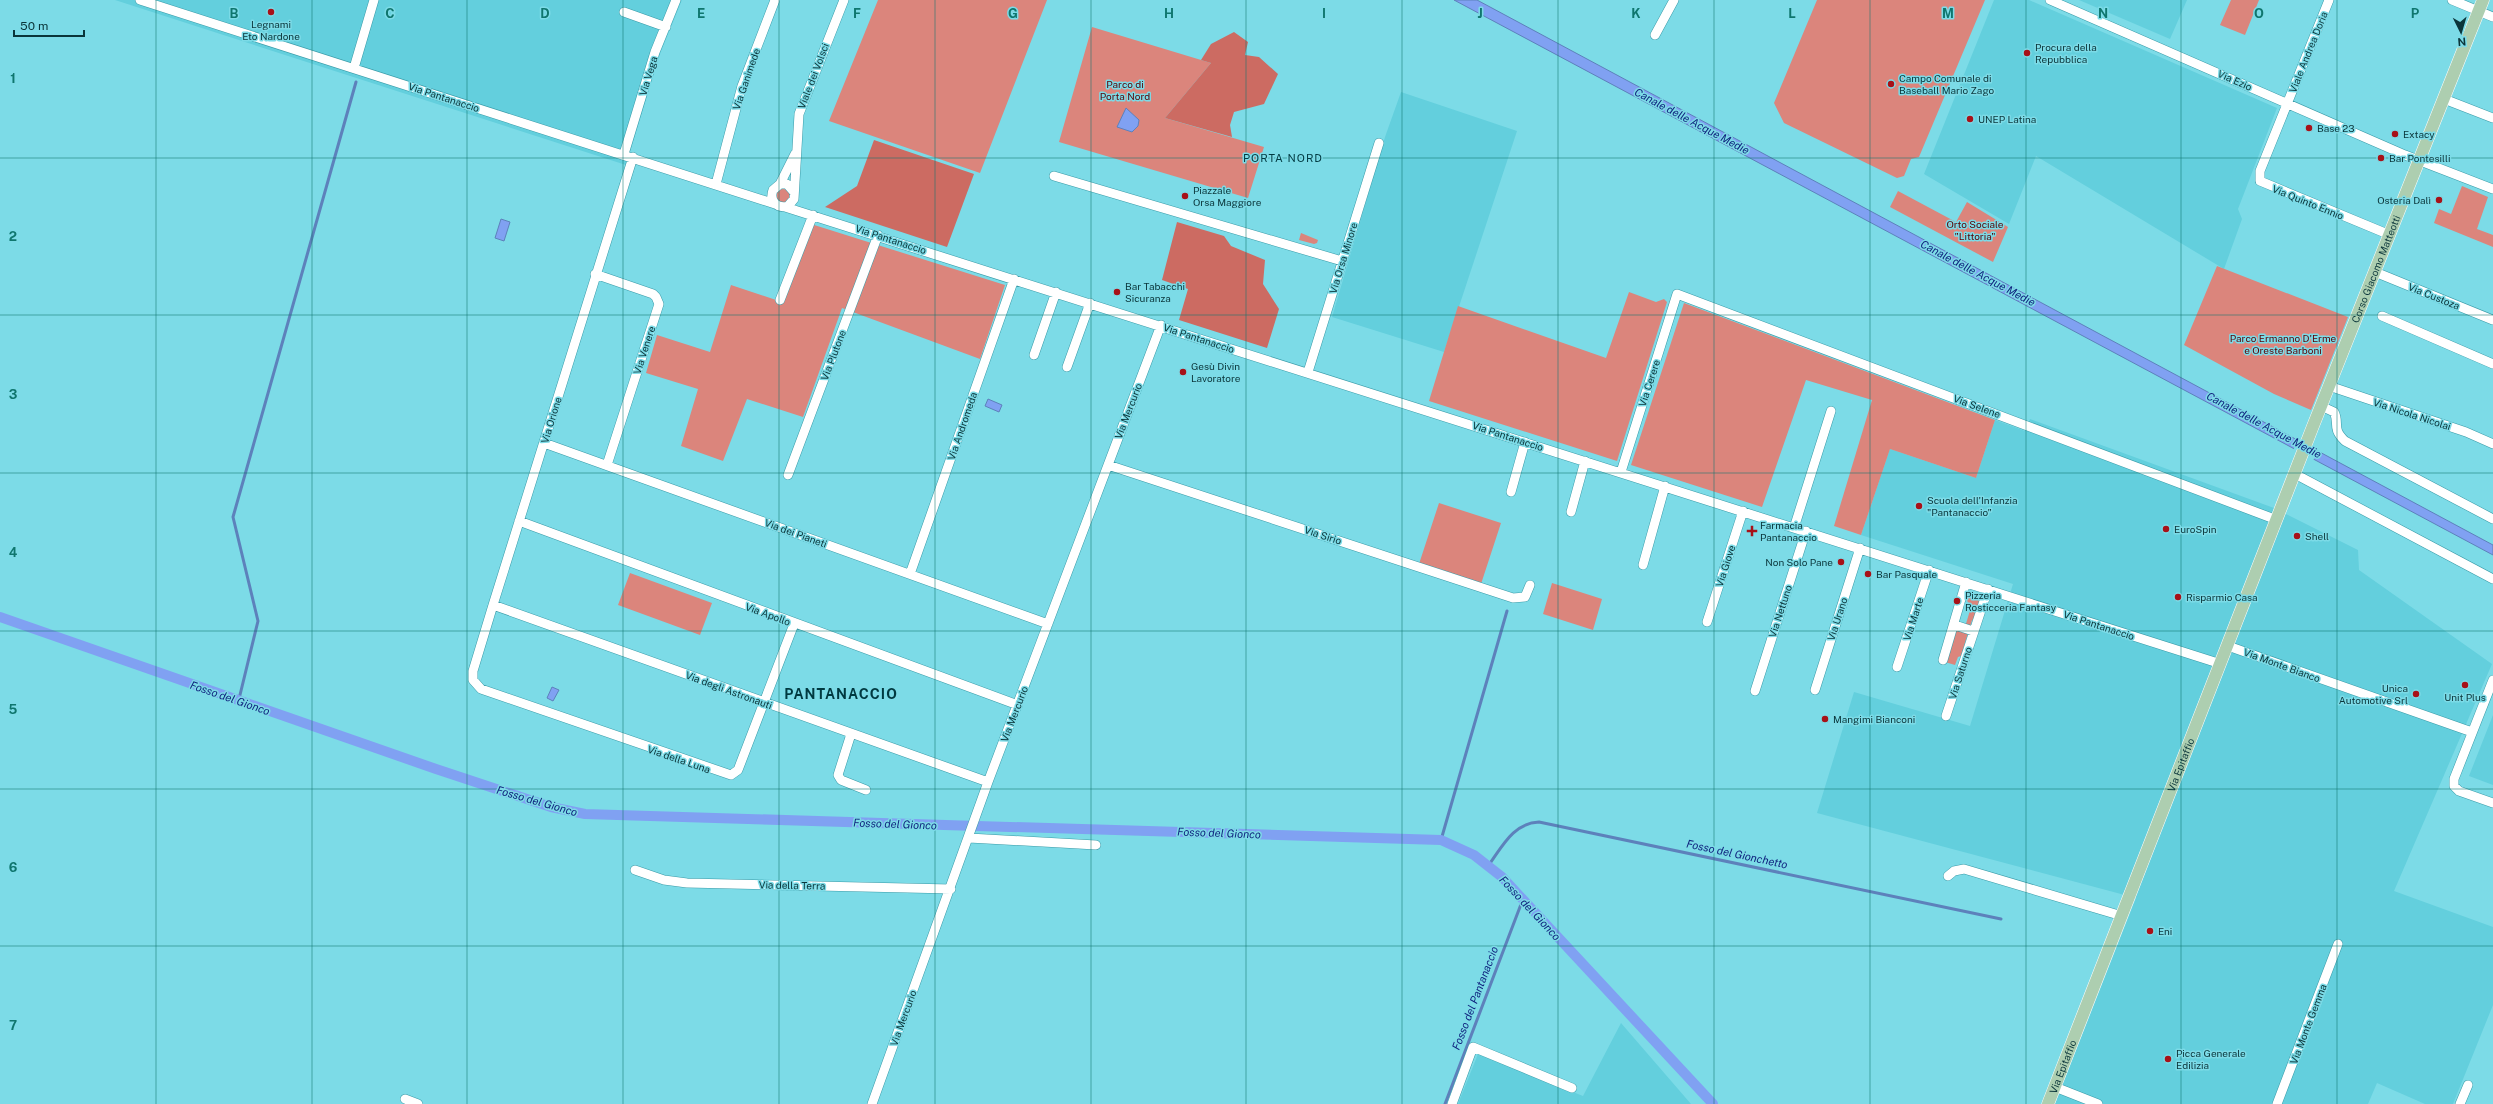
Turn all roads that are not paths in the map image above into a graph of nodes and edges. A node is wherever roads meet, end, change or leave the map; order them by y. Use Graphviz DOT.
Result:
graph roads {
  1 [pos="140,0"];
  2 [pos="374,0"];
  3 [pos="676,0"];
  4 [pos="775,0"];
  5 [pos="844,0"];
  6 [pos="1674,0"];
  7 [pos="2050,0"];
  8 [pos="2329,0"];
  9 [pos="2452,0"];
  10 [pos="2481,6"];
  11 [pos="624,12"];
  12 [pos="2493,17"];
  13 [pos="666,27"];
  14 [pos="1654,35"];
  15 [pos="354,68"];
  16 [pos="2444,99"];
  17 [pos="2287,103"];
  18 [pos="2493,118"];
  19 [pos="1379,143"];
  20 [pos="795,154"];
  21 [pos="628,156"];
  22 [pos="2420,161"];
  23 [pos="1054,176"];
  24 [pos="716,184"];
  25 [pos="777,187"];
  26 [pos="2493,189"];
  27 [pos="749,194"];
  28 [pos="794,195"];
  29 [pos="776,204"];
  30 [pos="785,207"];
  31 [pos="814,215"];
  32 [pos="878,235"];
  33 [pos="2390,235"];
  34 [pos="1342,261"];
  35 [pos="2375,272"];
  36 [pos="595,274"];
  37 [pos="1014,278"];
  38 [pos="1056,292"];
  39 [pos="1677,294"];
  40 [pos="780,300"];
  41 [pos="1090,303"];
  42 [pos="2382,316"];
  43 [pos="2493,320"];
  44 [pos="1161,325"];
  45 [pos="1034,355"];
  46 [pos="2493,364"];
  47 [pos="1067,367"];
  48 [pos="1308,372"];
  49 [pos="2329,386"];
  50 [pos="2321,406"];
  51 [pos="1831,411"];
  52 [pos="2313,426"];
  53 [pos="1525,442"];
  54 [pos="544,443"];
  55 [pos="2493,444"];
  56 [pos="1585,461"];
  57 [pos="607,465"];
  58 [pos="1108,465"];
  59 [pos="2296,470"];
  60 [pos="1621,472"];
  61 [pos="788,475"];
  62 [pos="1665,486"];
  63 [pos="1511,492"];
  64 [pos="1743,511"];
  65 [pos="1571,512"];
  66 [pos="2493,519"];
  67 [pos="2277,520"];
  68 [pos="520,521"];
  69 [pos="1794,528"];
  70 [pos="1806,531"];
  71 [pos="1860,548"];
  72 [pos="1643,565"];
  73 [pos="1929,570"];
  74 [pos="910,574"];
  75 [pos="2493,579"];
  76 [pos="1966,582"];
  77 [pos="1530,584"];
  78 [pos="1988,589"];
  79 [pos="493,605"];
  80 [pos="1707,622"];
  81 [pos="794,624"];
  82 [pos="1048,624"];
  83 [pos="1955,624"];
  84 [pos="1973,630"];
  85 [pos="2228,646"];
  86 [pos="1942,660"];
  87 [pos="2221,664"];
  88 [pos="1897,667"];
  89 [pos="2493,680"];
  90 [pos="474,683"];
  91 [pos="1815,690"];
  92 [pos="1755,691"];
  93 [pos="764,703"];
  94 [pos="1018,705"];
  95 [pos="1946,716"];
  96 [pos="2472,732"];
  97 [pos="851,734"];
  98 [pos="988,782"];
  99 [pos="866,790"];
  100 [pos="2493,803"];
  101 [pos="970,835"];
  102 [pos="1096,845"];
  103 [pos="635,870"];
  104 [pos="1948,876"];
  105 [pos="951,889"];
  106 [pos="2122,916"];
  107 [pos="2338,944"];
  108 [pos="2468,1085"];
  109 [pos="2055,1087"];
  110 [pos="1572,1088"];
  111 [pos="406,1099"];
  112 [pos="418,1104"];
  113 [pos="872,1104"];
  114 [pos="1452,1104"];
  115 [pos="2048,1104"];
  116 [pos="2098,1104"];
  117 [pos="2277,1104"];
  118 [pos="2460,1104"];
  1 -- 15 [label="street, Via Pantanaccio"];
  2 -- 15 [label="street"];
  3 -- 13 [label="street, Via Vega"];
  4 -- 24 [label="street, Via Ganimede"];
  5 -- 20 [label="street, Viale dei Volsci"];
  6 -- 14 [label="street"];
  7 -- 17 [label="street, Via Ezio"];
  8 -- 17 [label="street, Viale Andrea Doria"];
  9 -- 10 [label="street"];
  10 -- 12 [label="street"];
  10 -- 16 [label="main road, Corso Giacomo Matteotti"];
  11 -- 13 [label="street"];
  13 -- 21 [label="street, Via Vega"];
  15 -- 21 [label="street, Via Pantanaccio"];
  16 -- 18 [label="street"];
  16 -- 22 [label="main road, Corso Giacomo Matteotti"];
  17 -- 22 [label="street, Via Ezio"];
  17 -- 33 [label="street, Via Quinto Ennio"];
  19 -- 34 [label="street, Via Orsa Minore"];
  20 -- 25 [label="street, Viale dei Volsci"];
  20 -- 28 [label="street, Viale dei Volsci"];
  21 -- 24 [label="street, Via Pantanaccio"];
  21 -- 36 [label="street, Via Orione"];
  22 -- 26 [label="street, Via Ezio"];
  22 -- 33 [label="main road, Corso Giacomo Matteotti"];
  23 -- 34 [label="street"];
  24 -- 27 [label="street, Via Pantanaccio"];
  25 -- 27 [label="street, Via Pantanaccio"];
  25 -- 28 [label="street"];
  25 -- 29 [label="street"];
  27 -- 29 [label="street, Via Pantanaccio"];
  28 -- 30 [label="street"];
  28 -- 31 [label="street, Via Pantanaccio"];
  29 -- 30 [label="street"];
  30 -- 31 [label="street, Via Pantanaccio"];
  31 -- 32 [label="street, Via Pantanaccio"];
  31 -- 40 [label="street"];
  32 -- 37 [label="street, Via Pantanaccio"];
  32 -- 61 [label="street, Via Plutone"];
  33 -- 35 [label="main road, Corso Giacomo Matteotti"];
  34 -- 48 [label="street, Via Orsa Minore"];
  35 -- 43 [label="street, Via Custoza"];
  35 -- 49 [label="main road, Corso Giacomo Matteotti"];
  36 -- 54 [label="street, Via Orione"];
  36 -- 57 [label="street, Via Venere"];
  37 -- 38 [label="street, Via Pantanaccio"];
  37 -- 74 [label="street, Via Andromeda"];
  38 -- 41 [label="street, Via Pantanaccio"];
  38 -- 45 [label="street"];
  39 -- 60 [label="street, Via Cerere"];
  39 -- 67 [label="street, Via Selene"];
  41 -- 44 [label="street, Via Pantanaccio"];
  41 -- 47 [label="street"];
  42 -- 46 [label="street"];
  44 -- 48 [label="street, Via Pantanaccio"];
  44 -- 58 [label="street, Via Mercurio"];
  48 -- 53 [label="street, Via Pantanaccio"];
  49 -- 50 [label="main road, Corso Giacomo Matteotti"];
  49 -- 55 [label="street, Via Nicola Nicolai"];
  50 -- 52 [label="main road, Corso Giacomo Matteotti"];
  50 -- 66 [label="street"];
  51 -- 69 [label="street"];
  52 -- 59 [label="main road, Via Epitaffio"];
  53 -- 56 [label="street, Via Pantanaccio"];
  53 -- 63 [label="street"];
  54 -- 57 [label="street, Via dei Pianeti"];
  54 -- 68 [label="street, Via Orione"];
  56 -- 60 [label="street, Via Pantanaccio"];
  56 -- 65 [label="street"];
  57 -- 74 [label="street, Via dei Pianeti"];
  58 -- 77 [label="street, Via Sirio"];
  58 -- 82 [label="street, Via Mercurio"];
  59 -- 67 [label="main road, Via Epitaffio"];
  59 -- 75 [label="street"];
  60 -- 62 [label="street, Via Pantanaccio"];
  62 -- 64 [label="street, Via Pantanaccio"];
  62 -- 72 [label="street"];
  64 -- 69 [label="street, Via Pantanaccio"];
  64 -- 80 [label="street, Via Giove"];
  67 -- 85 [label="main road, Via Epitaffio"];
  68 -- 79 [label="street, Via Orione"];
  68 -- 81 [label="street, Via Apollo"];
  69 -- 70 [label="street, Via Pantanaccio"];
  70 -- 71 [label="street, Via Pantanaccio"];
  70 -- 92 [label="street, Via Nettuno"];
  71 -- 73 [label="street, Via Pantanaccio"];
  71 -- 91 [label="street, Via Urano"];
  73 -- 76 [label="street, Via Pantanaccio"];
  73 -- 88 [label="street, Via Marte"];
  74 -- 82 [label="street, Via dei Pianeti"];
  76 -- 78 [label="street, Via Pantanaccio"];
  76 -- 83 [label="street, Via Saturno"];
  78 -- 84 [label="street, Via Saturno"];
  78 -- 87 [label="street, Via Pantanaccio"];
  79 -- 90 [label="street, Via Orione"];
  79 -- 93 [label="street, Via degli Astronauti"];
  81 -- 93 [label="street, Via della Luna"];
  81 -- 94 [label="street, Via Apollo"];
  82 -- 94 [label="street, Via Mercurio"];
  83 -- 84 [label="street"];
  83 -- 86 [label="street, Via Saturno"];
  84 -- 95 [label="street, Via Saturno"];
  85 -- 87 [label="main road, Via Epitaffio"];
  85 -- 96 [label="street, Via Monte Bianco"];
  87 -- 106 [label="main road, Via Epitaffio"];
  89 -- 96 [label="street"];
  90 -- 93 [label="street, Via della Luna"];
  93 -- 97 [label="street, Via degli Astronauti"];
  94 -- 98 [label="street, Via Mercurio"];
  96 -- 100 [label="street"];
  97 -- 98 [label="street, Via degli Astronauti"];
  97 -- 99 [label="street"];
  98 -- 101 [label="street, Via Mercurio"];
  101 -- 102 [label="street"];
  101 -- 105 [label="street, Via Mercurio"];
  103 -- 105 [label="street, Via della Terra"];
  104 -- 106 [label="street"];
  105 -- 113 [label="street, Via Mercurio"];
  106 -- 109 [label="main road, Via Epitaffio"];
  107 -- 117 [label="street, Via Monte Gemma"];
  108 -- 118 [label="street"];
  109 -- 115 [label="main road, Via Epitaffio"];
  109 -- 116 [label="street"];
  110 -- 114 [label="street"];
  111 -- 112 [label="street"];
}
